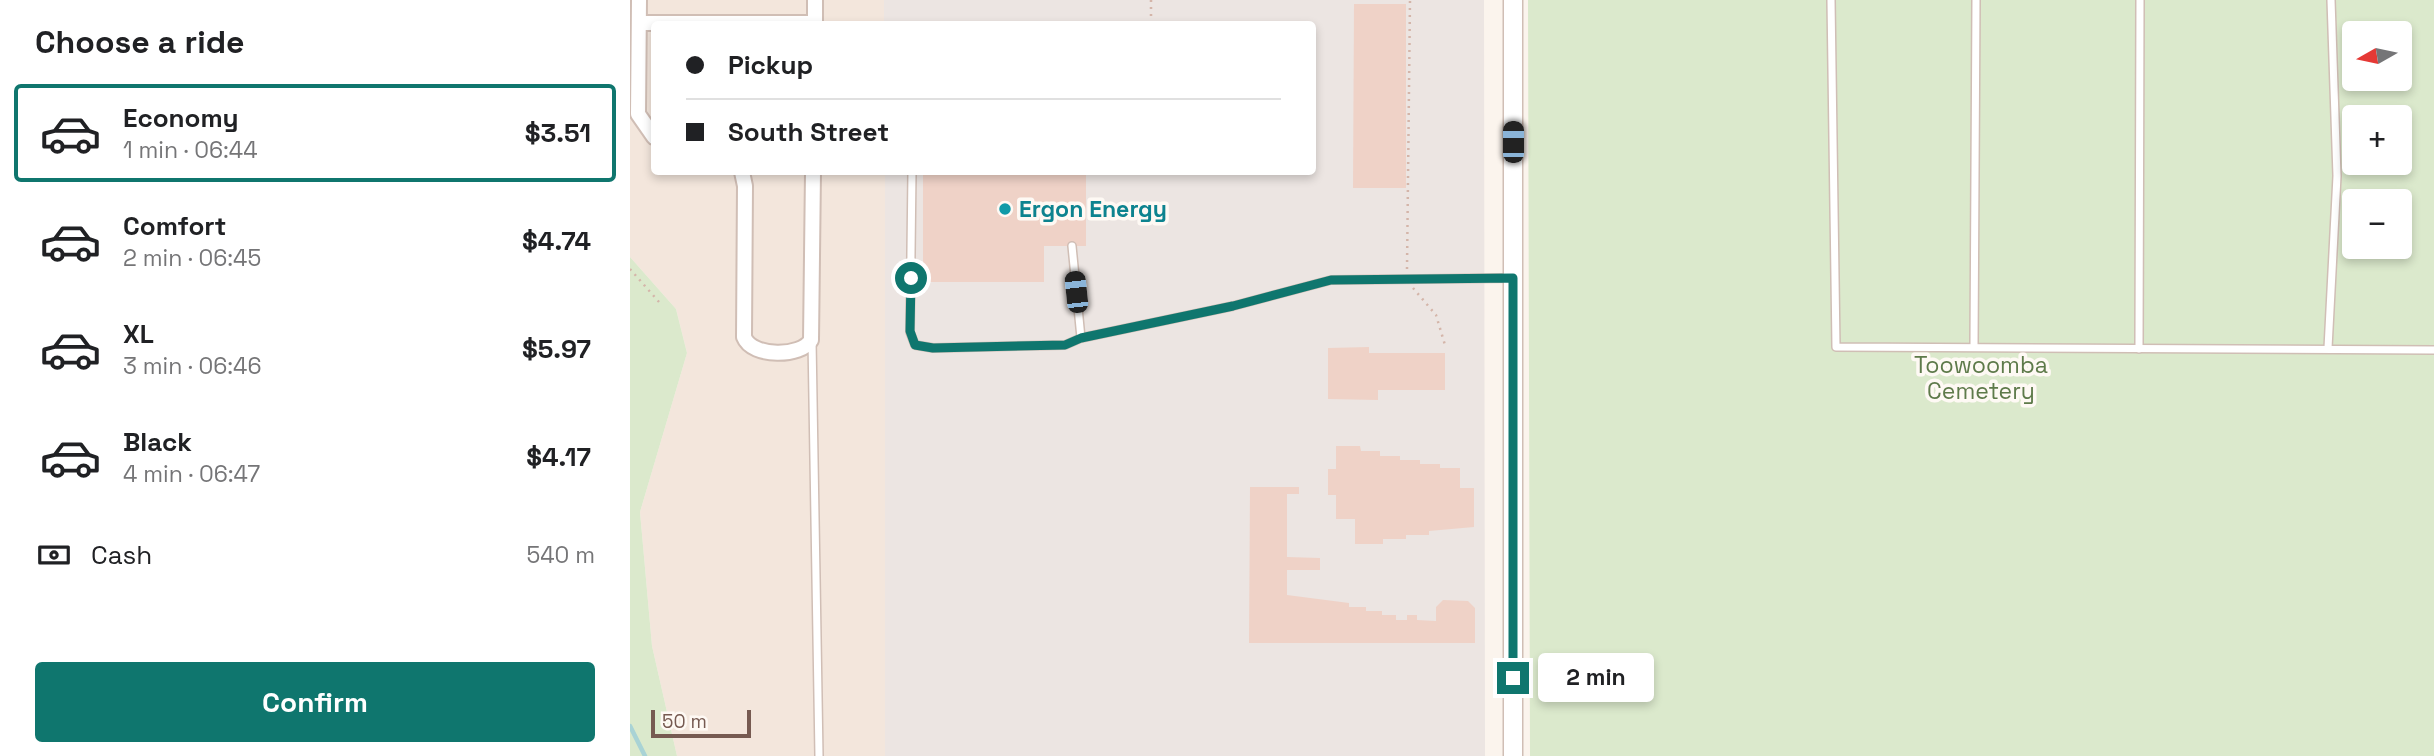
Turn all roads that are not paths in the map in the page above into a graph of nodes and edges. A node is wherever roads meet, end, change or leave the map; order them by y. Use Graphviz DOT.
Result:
graph roads {
  1 [pos="639,0"];
  2 [pos="815,0"];
  3 [pos="1513,0"];
  4 [pos="1830,0"];
  5 [pos="1976,0"];
  6 [pos="2140,0"];
  7 [pos="2331,0"];
  8 [pos="815,21"];
  9 [pos="639,23"];
  10 [pos="651,23"];
  11 [pos="634,113"];
  12 [pos="651,133"];
  13 [pos="743,175"];
  14 [pos="813,175"];
  15 [pos="912,175"];
  16 [pos="1072,246"];
  17 [pos="1513,278"];
  18 [pos="1081,338"];
  19 [pos="811,340"];
  20 [pos="1974,347"];
  21 [pos="2328,348"];
  22 [pos="2139,349"];
  23 [pos="2434,350"];
  24 [pos="819,756"];
  25 [pos="1513,756"];
  1 -- 9 [label="street"];
  2 -- 8 [label="street"];
  3 -- 17 [label="street"];
  4 -- 20 [label="lane"];
  5 -- 20 [label="lane"];
  6 -- 22 [label="lane"];
  7 -- 21 [label="lane"];
  9 -- 10 [label="street"];
  9 -- 11 [label="street"];
  11 -- 12 [label="street"];
  13 -- 19 [label="street"];
  14 -- 19 [label="street"];
  15 -- 18 [label="lane"];
  16 -- 18 [label="lane"];
  17 -- 18 [label="lane"];
  17 -- 25 [label="street"];
  19 -- 24 [label="lane"];
  20 -- 22 [label="lane"];
  21 -- 22 [label="lane"];
  21 -- 23 [label="lane"];
}
